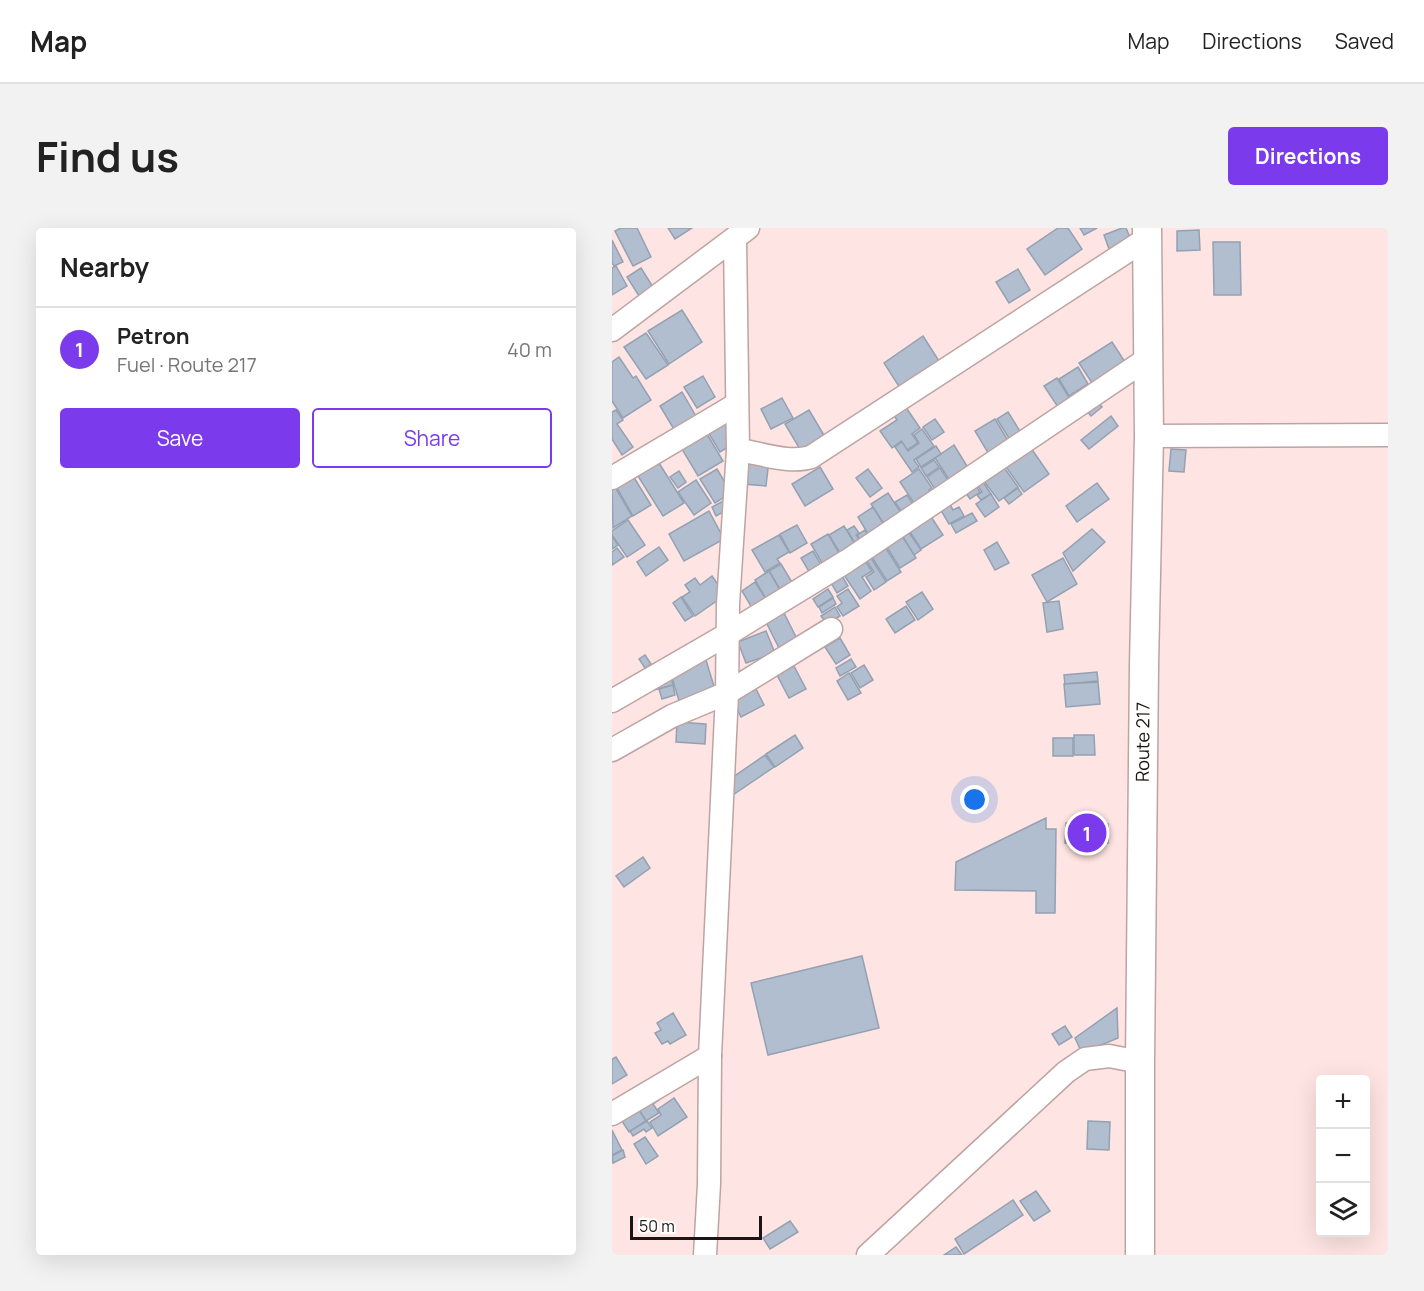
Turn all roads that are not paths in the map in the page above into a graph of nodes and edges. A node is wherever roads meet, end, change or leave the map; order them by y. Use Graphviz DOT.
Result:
graph roads {
  1 [pos="1147,233"];
  2 [pos="742,234"];
  3 [pos="612,330"];
  4 [pos="1147,358"];
  5 [pos="737,404"];
  6 [pos="1388,435"];
  7 [pos="1149,436"];
  8 [pos="738,450"];
  9 [pos="612,478"];
  10 [pos="831,629"];
  11 [pos="728,634"];
  12 [pos="727,693"];
  13 [pos="612,701"];
  14 [pos="612,750"];
  15 [pos="710,1056"];
  16 [pos="1140,1062"];
  17 [pos="612,1114"];
  18 [pos="705,1255"];
  19 [pos="867,1255"];
  20 [pos="1140,1255"];
  1 -- 4 [label="main road, Route 217"];
  1 -- 8 [label="street"];
  2 -- 3 [label="street"];
  2 -- 5 [label="street"];
  4 -- 7 [label="main road, Route 217"];
  4 -- 11 [label="street"];
  5 -- 8 [label="street"];
  5 -- 9 [label="street"];
  6 -- 7 [label="street"];
  7 -- 16 [label="main road, Route 217"];
  8 -- 11 [label="street"];
  10 -- 12 [label="street"];
  11 -- 12 [label="street"];
  11 -- 13 [label="street"];
  12 -- 14 [label="street"];
  12 -- 15 [label="street"];
  15 -- 17 [label="street"];
  15 -- 18 [label="street"];
  16 -- 19 [label="street"];
  16 -- 20 [label="main road, Route 217"];
}
